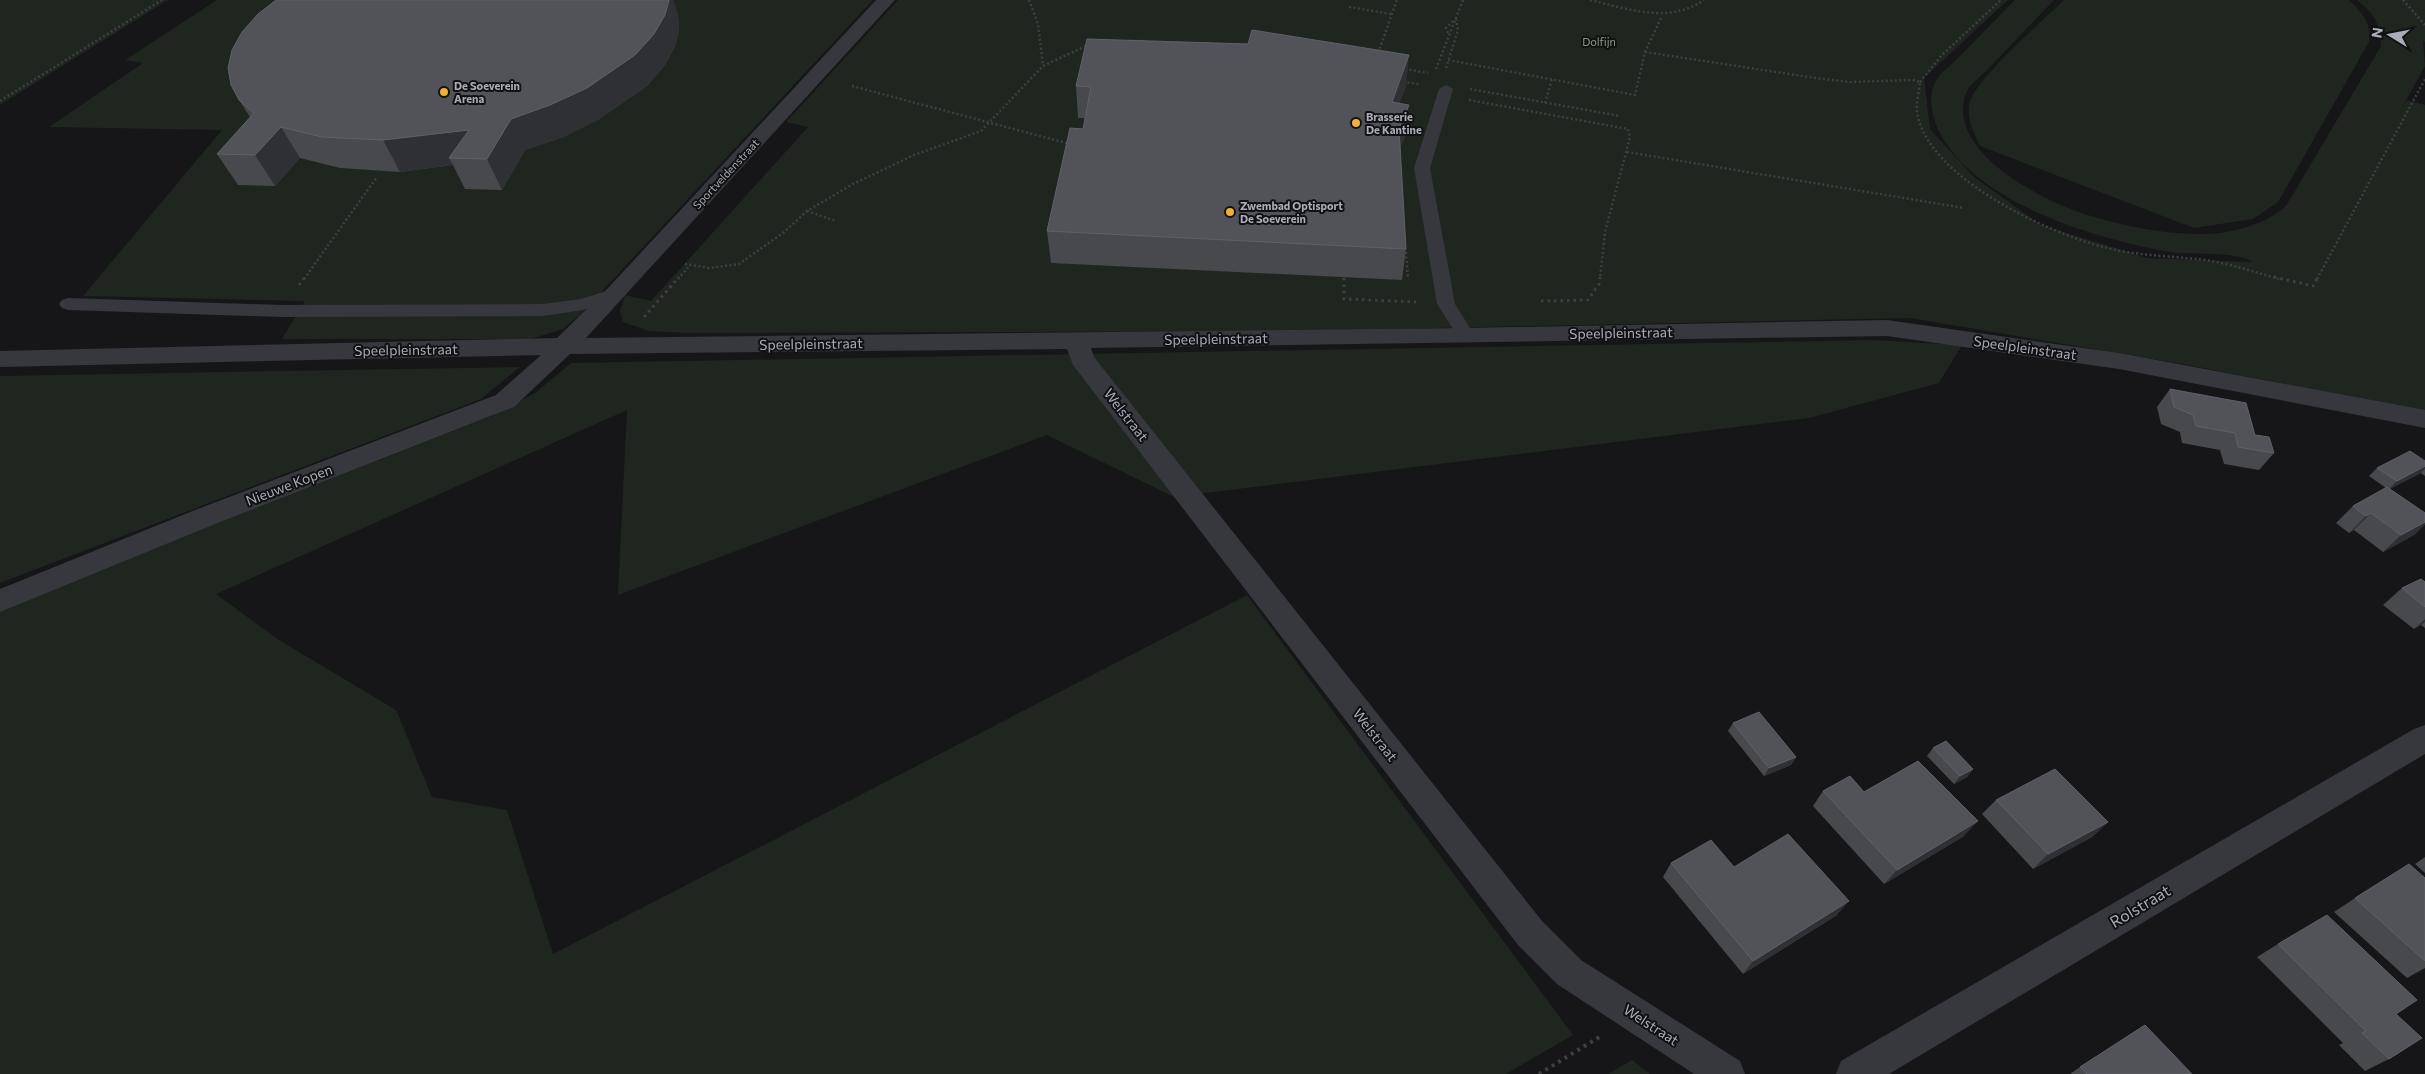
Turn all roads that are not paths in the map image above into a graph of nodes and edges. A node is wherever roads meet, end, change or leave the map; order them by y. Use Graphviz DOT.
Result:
graph roads {
  1 [pos="886,0"];
  2 [pos="1446,89"];
  3 [pos="616,293"];
  4 [pos="68,304"];
  5 [pos="1466,336"];
  6 [pos="1077,341"];
  7 [pos="564,346"];
  8 [pos="0,358"];
  9 [pos="2425,418"];
  10 [pos="0,601"];
  11 [pos="2425,738"];
  12 [pos="1727,1074"];
  13 [pos="1854,1074"];
  1 -- 3 [label="street, Sportveldenstraat"];
  2 -- 5 [label="lane"];
  3 -- 4 [label="lane"];
  3 -- 7 [label="street, Sportveldenstraat"];
  5 -- 6 [label="street, Speelpleinstraat"];
  5 -- 9 [label="street, Speelpleinstraat"];
  6 -- 7 [label="street, Speelpleinstraat"];
  6 -- 12 [label="street, Welstraat"];
  7 -- 8 [label="street, Speelpleinstraat"];
  7 -- 10 [label="street, Nieuwe Kopen"];
  11 -- 13 [label="street, Rolstraat"];
}
